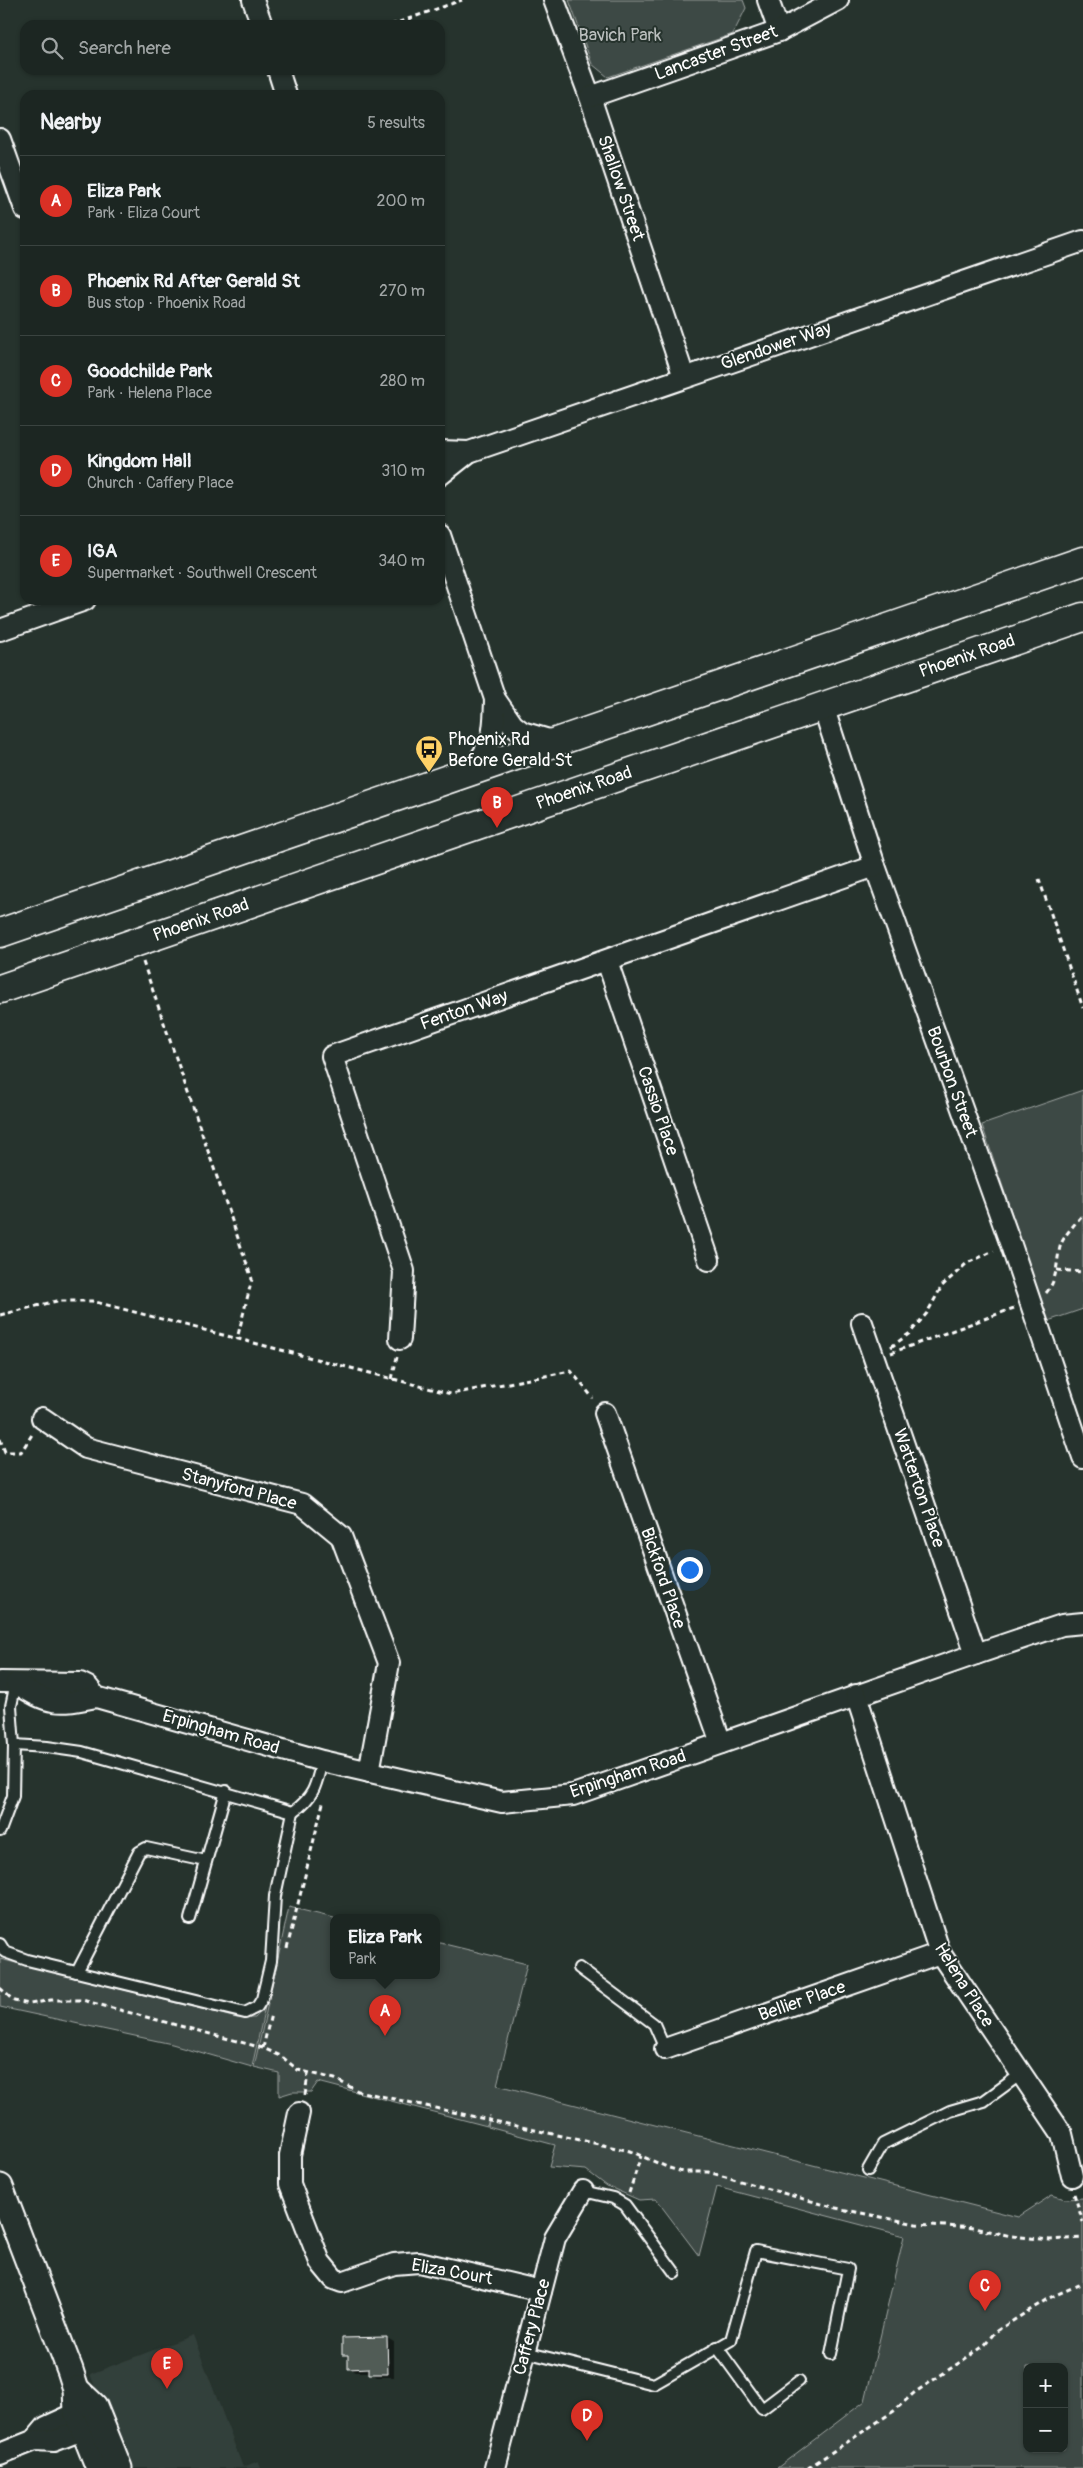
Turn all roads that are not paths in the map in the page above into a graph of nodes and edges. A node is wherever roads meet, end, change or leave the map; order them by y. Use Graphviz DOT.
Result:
graph roads {
  1 [pos="253,0"];
  2 [pos="554,0"];
  3 [pos="768,0"];
  4 [pos="838,0"];
  5 [pos="260,20"];
  6 [pos="779,31"];
  7 [pos="280,75"];
  8 [pos="284,90"];
  9 [pos="590,97"];
  10 [pos="0,139"];
  11 [pos="20,195"];
  12 [pos="1083,241"];
  13 [pos="684,377"];
  14 [pos="445,451"];
  15 [pos="469,452"];
  16 [pos="445,471"];
  17 [pos="445,550"];
  18 [pos="1083,561"];
  19 [pos="71,605"];
  20 [pos="1083,617"];
  21 [pos="0,630"];
  22 [pos="495,699"];
  23 [pos="822,706"];
  24 [pos="556,742"];
  25 [pos="472,770"];
  26 [pos="875,866"];
  27 [pos="0,932"];
  28 [pos="608,961"];
  29 [pos="0,989"];
  30 [pos="709,1260"];
  31 [pos="862,1323"];
  32 [pos="400,1339"];
  33 [pos="605,1413"];
  34 [pos="42,1418"];
  35 [pos="1083,1458"];
  36 [pos="1083,1611"];
  37 [pos="1083,1623"];
  38 [pos="1062,1625"];
  39 [pos="976,1654"];
  40 [pos="8,1682"];
  41 [pos="856,1696"];
  42 [pos="721,1743"];
  43 [pos="14,1746"];
  44 [pos="322,1761"];
  45 [pos="369,1772"];
  46 [pos="226,1791"];
  47 [pos="293,1812"];
  48 [pos="0,1831"];
  49 [pos="206,1861"];
  50 [pos="190,1919"];
  51 [pos="0,1944"];
  52 [pos="940,1953"];
  53 [pos="579,1968"];
  54 [pos="77,1972"];
  55 [pos="665,2049"];
  56 [pos="1022,2074"];
  57 [pos="299,2113"];
  58 [pos="868,2170"];
  59 [pos="1072,2176"];
  60 [pos="0,2187"];
  61 [pos="583,2192"];
  62 [pos="674,2274"];
  63 [pos="541,2291"];
  64 [pos="717,2348"];
  65 [pos="525,2352"];
  66 [pos="832,2354"];
  67 [pos="799,2381"];
  68 [pos="89,2418"];
  69 [pos="0,2454"];
  70 [pos="99,2468"];
  71 [pos="119,2468"];
  72 [pos="495,2468"];
  1 -- 5 [label="street"];
  2 -- 9 [label="street, Shallow Street"];
  3 -- 6 [label="street"];
  4 -- 6 [label="street, Lancaster Street"];
  6 -- 9 [label="street, Lancaster Street"];
  7 -- 8 [label="street"];
  9 -- 13 [label="street, Shallow Street"];
  10 -- 11 [label="street"];
  12 -- 13 [label="street, Glendower Way"];
  13 -- 15 [label="street, Glendower Way"];
  14 -- 15 [label="street, Glendower Way"];
  15 -- 16 [label="street, Glendower Way"];
  17 -- 22 [label="street"];
  18 -- 24 [label="main road"];
  19 -- 21 [label="street"];
  20 -- 23 [label="main road, Phoenix Road"];
  22 -- 24 [label="street"];
  22 -- 25 [label="street"];
  23 -- 26 [label="street, Bourbon Street"];
  23 -- 29 [label="main road, Phoenix Road"];
  24 -- 25 [label="main road"];
  25 -- 27 [label="main road"];
  26 -- 28 [label="street, Fenton Way"];
  26 -- 35 [label="street, Bourbon Street"];
  28 -- 30 [label="street, Cassio Place"];
  28 -- 32 [label="street, Fenton Way"];
  31 -- 39 [label="street, Watterton Place"];
  33 -- 42 [label="street, Bickford Place"];
  34 -- 45 [label="street, Stanyford Place"];
  36 -- 38 [label="street, Erpingham Road"];
  37 -- 38 [label="street, Erpingham Road"];
  38 -- 39 [label="street, Erpingham Road"];
  39 -- 41 [label="street, Erpingham Road"];
  40 -- 43 [label="lane"];
  40 -- 44 [label="street, Erpingham Road"];
  41 -- 42 [label="street, Erpingham Road"];
  41 -- 52 [label="street, Helena Place"];
  42 -- 45 [label="street, Erpingham Road"];
  43 -- 46 [label="lane"];
  43 -- 48 [label="lane"];
  44 -- 45 [label="street, Erpingham Road"];
  44 -- 47 [label="lane"];
  46 -- 47 [label="lane"];
  46 -- 49 [label="lane"];
  47 -- 54 [label="lane"];
  49 -- 50 [label="lane"];
  49 -- 54 [label="lane"];
  51 -- 54 [label="lane"];
  52 -- 55 [label="street, Bellier Place"];
  52 -- 56 [label="street, Helena Place"];
  53 -- 55 [label="lane"];
  56 -- 58 [label="lane"];
  56 -- 59 [label="street, Helena Place"];
  57 -- 63 [label="street, Eliza Court"];
  60 -- 68 [label="street"];
  61 -- 62 [label="lane"];
  61 -- 63 [label="street, Caffery Place"];
  63 -- 65 [label="street, Caffery Place"];
  64 -- 65 [label="lane"];
  64 -- 66 [label="lane"];
  64 -- 67 [label="lane"];
  65 -- 72 [label="street, Caffery Place"];
  68 -- 69 [label="street"];
  68 -- 70 [label="street"];
  68 -- 71 [label="street"];
}
